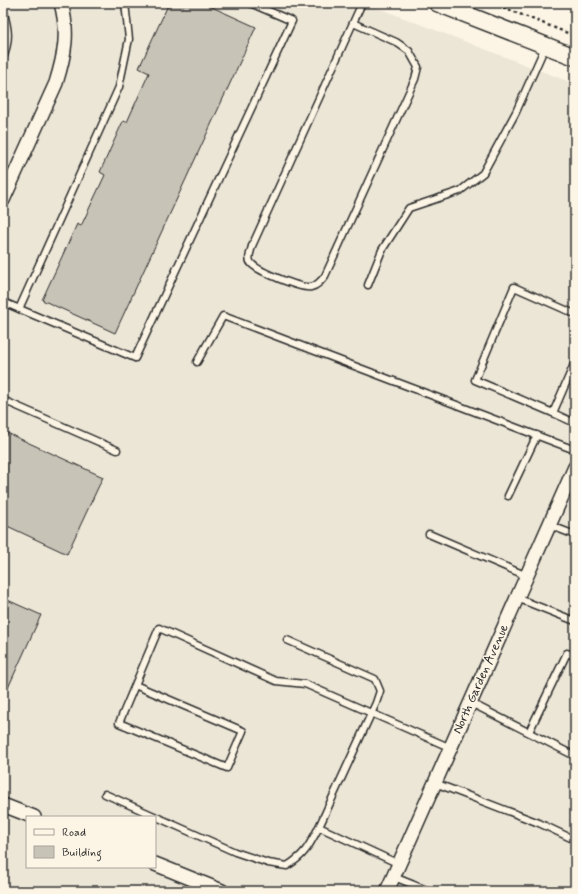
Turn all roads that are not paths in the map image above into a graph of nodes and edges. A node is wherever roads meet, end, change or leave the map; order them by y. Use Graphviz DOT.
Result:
graph roads {
  1 [pos="61,3"];
  2 [pos="125,3"];
  3 [pos="250,3"];
  4 [pos="362,3"];
  5 [pos="437,3"];
  6 [pos="3,10"];
  7 [pos="353,23"];
  8 [pos="546,45"];
  9 [pos="575,57"];
  10 [pos="3,59"];
  11 [pos="3,200"];
  12 [pos="368,286"];
  13 [pos="3,302"];
  14 [pos="19,309"];
  15 [pos="575,314"];
  16 [pos="197,362"];
  17 [pos="575,362"];
  18 [pos="3,400"];
  19 [pos="553,413"];
  20 [pos="575,423"];
  21 [pos="537,435"];
  22 [pos="117,450"];
  23 [pos="575,450"];
  24 [pos="575,467"];
  25 [pos="508,496"];
  26 [pos="549,525"];
  27 [pos="429,534"];
  28 [pos="575,535"];
  29 [pos="527,576"];
  30 [pos="517,598"];
  31 [pos="575,621"];
  32 [pos="287,640"];
  33 [pos="575,656"];
  34 [pos="135,685"];
  35 [pos="471,702"];
  36 [pos="370,713"];
  37 [pos="529,732"];
  38 [pos="451,748"];
  39 [pos="575,756"];
  40 [pos="435,784"];
  41 [pos="105,794"];
  42 [pos="3,805"];
  43 [pos="31,816"];
  44 [pos="154,816"];
  45 [pos="156,817"];
  46 [pos="319,827"];
  47 [pos="575,840"];
  48 [pos="156,864"];
  49 [pos="399,864"];
  50 [pos="394,877"];
  51 [pos="222,891"];
  52 [pos="387,891"];
  53 [pos="429,891"];
  1 -- 11 [label="street"];
  2 -- 14 [label="lane"];
  3 -- 14 [label="lane"];
  4 -- 7 [label="lane"];
  5 -- 8 [label="street"];
  6 -- 10 [label="lane"];
  7 -- 7 [label="lane"];
  8 -- 9 [label="street"];
  8 -- 12 [label="lane"];
  13 -- 14 [label="lane"];
  15 -- 19 [label="lane"];
  16 -- 21 [label="lane"];
  17 -- 19 [label="lane"];
  18 -- 22 [label="lane"];
  19 -- 20 [label="lane"];
  21 -- 23 [label="lane"];
  21 -- 25 [label="lane"];
  24 -- 26 [label="street, North Garden Avenue"];
  26 -- 28 [label="lane"];
  26 -- 29 [label="street, North Garden Avenue"];
  27 -- 29 [label="lane"];
  29 -- 30 [label="street, North Garden Avenue"];
  30 -- 31 [label="lane"];
  30 -- 35 [label="street, North Garden Avenue"];
  32 -- 36 [label="lane"];
  33 -- 37 [label="lane"];
  34 -- 34 [label="lane"];
  34 -- 36 [label="lane"];
  35 -- 37 [label="lane"];
  35 -- 38 [label="street, North Garden Avenue"];
  36 -- 38 [label="lane"];
  36 -- 46 [label="lane"];
  37 -- 39 [label="lane"];
  38 -- 40 [label="street, North Garden Avenue"];
  40 -- 47 [label="lane"];
  40 -- 49 [label="street, North Garden Avenue"];
  41 -- 44 [label="lane"];
  42 -- 43 [label="street"];
  45 -- 46 [label="lane"];
  46 -- 49 [label="lane"];
  48 -- 51 [label="street"];
  49 -- 50 [label="street, North Garden Avenue"];
  50 -- 52 [label="street, North Garden Avenue"];
  50 -- 53 [label="lane"];
}
